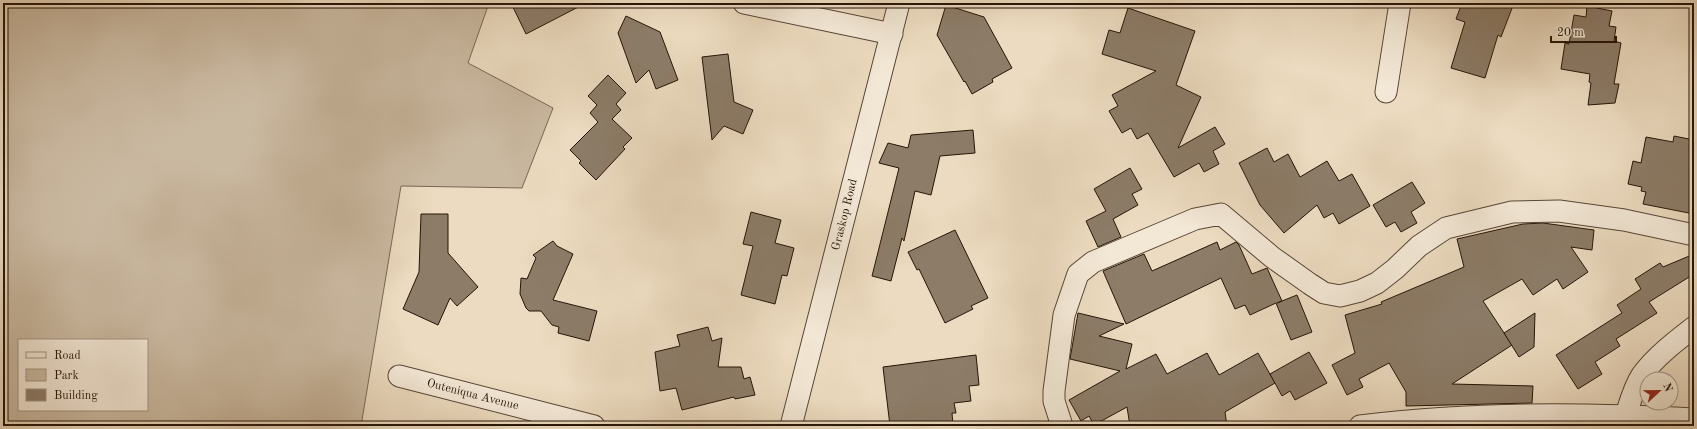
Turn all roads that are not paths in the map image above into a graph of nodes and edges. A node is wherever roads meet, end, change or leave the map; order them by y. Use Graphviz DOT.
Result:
graph roads {
  1 [pos="744,3"];
  2 [pos="899,3"];
  3 [pos="1400,3"];
  4 [pos="892,34"];
  5 [pos="1386,92"];
  6 [pos="1694,235"];
  7 [pos="1694,327"];
  8 [pos="398,376"];
  9 [pos="1626,415"];
  10 [pos="1694,419"];
  11 [pos="1524,421"];
  12 [pos="594,426"];
  13 [pos="791,426"];
  14 [pos="1062,426"];
  15 [pos="1360,426"];
  1 -- 4 [label="street"];
  2 -- 4 [label="street, Graskop Road"];
  3 -- 5 [label="street"];
  4 -- 13 [label="street, Graskop Road"];
  6 -- 14 [label="street"];
  7 -- 9 [label="street"];
  8 -- 12 [label="street, Outeniqua Avenue"];
  9 -- 10 [label="street"];
  9 -- 11 [label="street"];
  11 -- 15 [label="street"];
}
